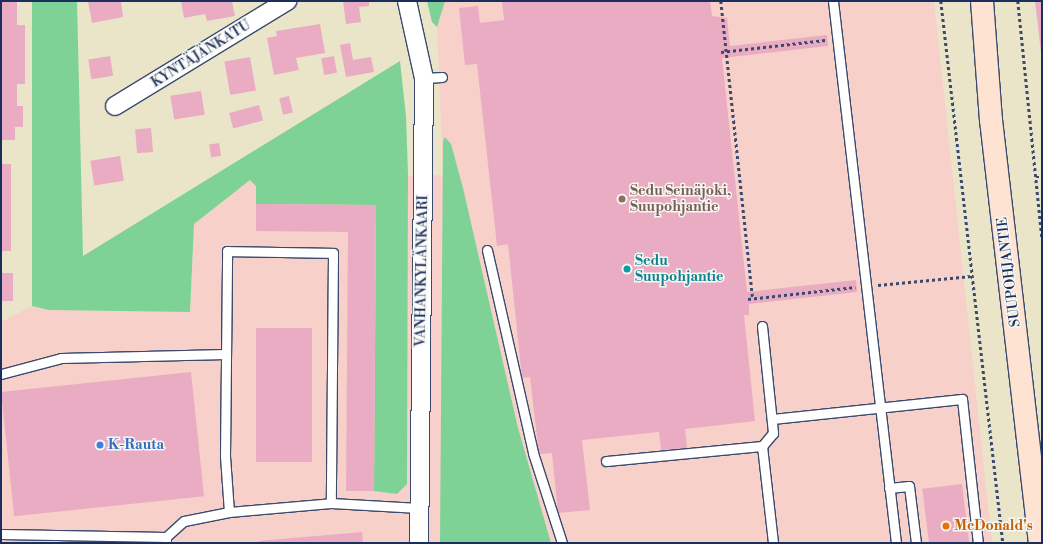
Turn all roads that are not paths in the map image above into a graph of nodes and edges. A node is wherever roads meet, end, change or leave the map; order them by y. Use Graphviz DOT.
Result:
graph roads {
  1 [pos="287,1"];
  2 [pos="408,1"];
  3 [pos="833,1"];
  4 [pos="982,1"];
  5 [pos="116,106"];
  6 [pos="487,250"];
  7 [pos="762,326"];
  8 [pos="226,354"];
  9 [pos="1,374"];
  10 [pos="880,408"];
  11 [pos="772,419"];
  12 [pos="762,446"];
  13 [pos="606,461"];
  14 [pos="889,488"];
  15 [pos="331,503"];
  16 [pos="419,508"];
  17 [pos="229,512"];
  18 [pos="1,534"];
  19 [pos="166,540"];
  20 [pos="419,543"];
  21 [pos="562,543"];
  22 [pos="773,543"];
  23 [pos="896,543"];
  24 [pos="916,543"];
  25 [pos="978,543"];
  26 [pos="1040,543"];
  1 -- 5 [label="street, KYNTÄJÄNKATU"];
  2 -- 16 [label="street, VANHANKYLÄNKAARI"];
  3 -- 10 [label="lane"];
  4 -- 26 [label="main road, SUUPOHJANTIE"];
  6 -- 21 [label="lane"];
  7 -- 11 [label="lane"];
  8 -- 9 [label="lane"];
  8 -- 15 [label="lane"];
  8 -- 17 [label="lane"];
  10 -- 11 [label="lane"];
  10 -- 14 [label="lane"];
  10 -- 25 [label="lane"];
  11 -- 12 [label="lane"];
  12 -- 13 [label="lane"];
  12 -- 22 [label="lane"];
  14 -- 23 [label="lane"];
  14 -- 24 [label="lane"];
  15 -- 16 [label="lane"];
  15 -- 17 [label="lane"];
  16 -- 20 [label="street, VANHANKYLÄNKAARI"];
  17 -- 19 [label="lane"];
  18 -- 19 [label="lane"];
}
